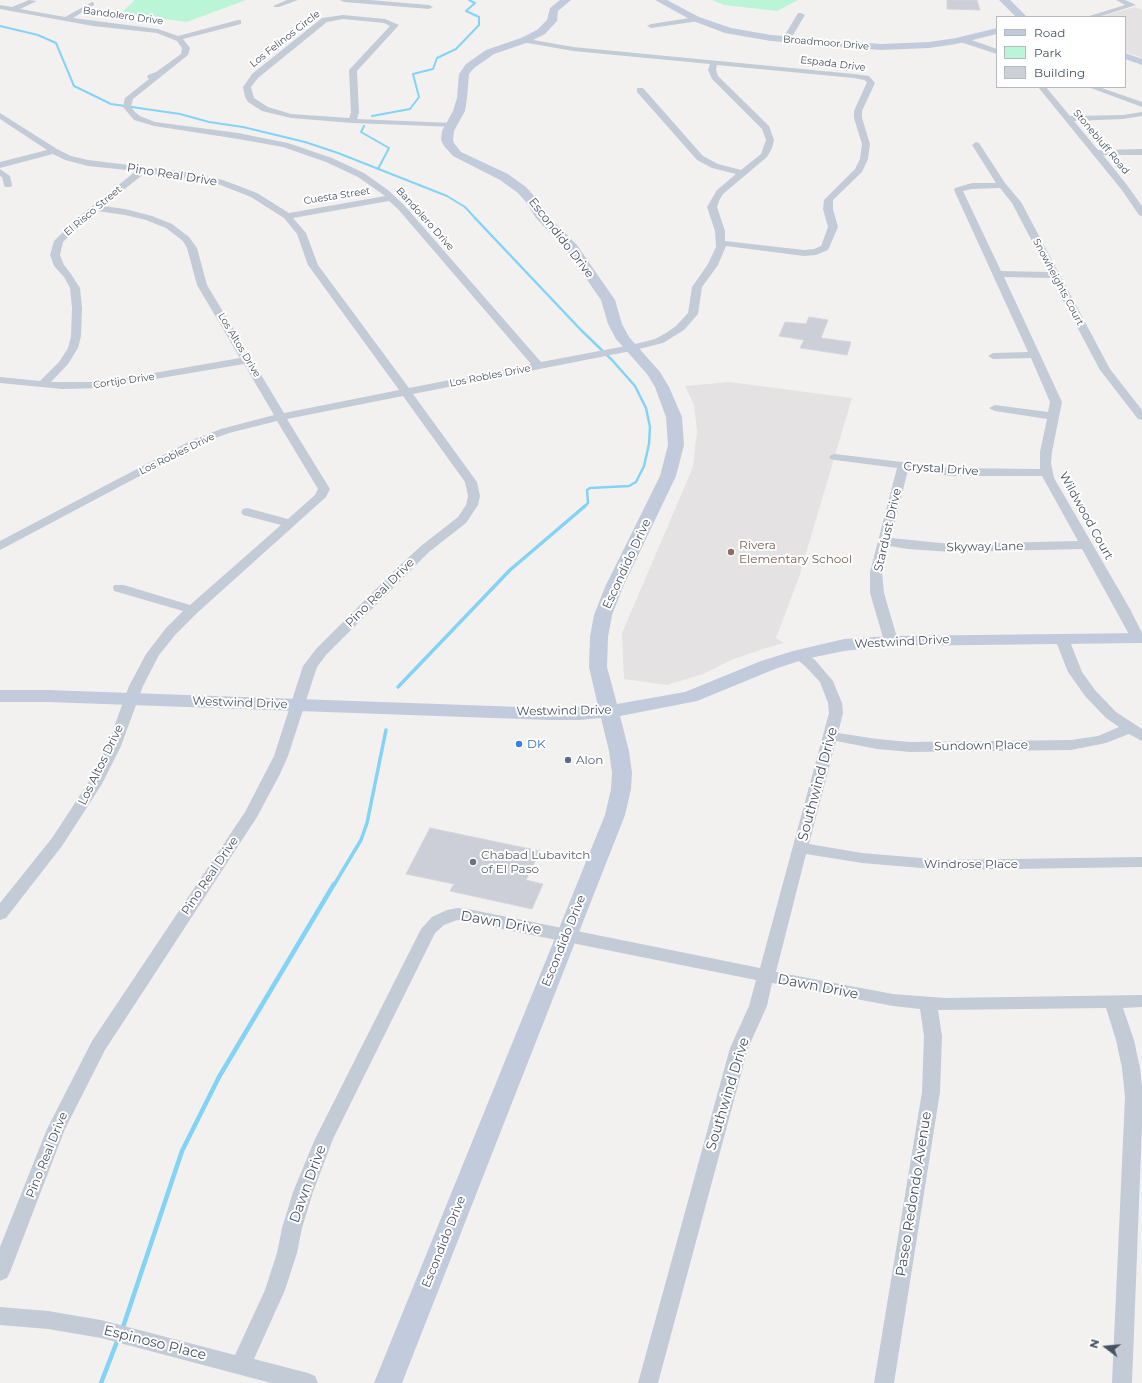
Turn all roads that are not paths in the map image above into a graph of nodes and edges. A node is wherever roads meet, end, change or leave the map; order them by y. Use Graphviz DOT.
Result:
graph roads {
  1 [pos="294,0"];
  2 [pos="344,0"];
  3 [pos="566,0"];
  4 [pos="660,0"];
  5 [pos="1004,0"];
  6 [pos="1119,0"];
  7 [pos="33,1"];
  8 [pos="394,2"];
  9 [pos="92,4"];
  10 [pos="278,6"];
  11 [pos="0,7"];
  12 [pos="429,7"];
  13 [pos="14,9"];
  14 [pos="801,15"];
  15 [pos="1021,16"];
  16 [pos="1094,16"];
  17 [pos="66,19"];
  18 [pos="696,19"];
  19 [pos="238,22"];
  20 [pos="651,26"];
  21 [pos="996,31"];
  22 [pos="177,38"];
  23 [pos="525,40"];
  24 [pos="786,40"];
  25 [pos="963,40"];
  26 [pos="996,52"];
  27 [pos="1126,56"];
  28 [pos="1142,62"];
  29 [pos="714,63"];
  30 [pos="159,74"];
  31 [pos="1043,88"];
  32 [pos="1095,88"];
  33 [pos="640,90"];
  34 [pos="1142,105"];
  35 [pos="1142,114"];
  36 [pos="0,115"];
  37 [pos="1067,119"];
  38 [pos="352,121"];
  39 [pos="150,125"];
  40 [pos="451,126"];
  41 [pos="976,145"];
  42 [pos="54,151"];
  43 [pos="1142,152"];
  44 [pos="1095,153"];
  45 [pos="0,165"];
  46 [pos="144,169"];
  47 [pos="0,172"];
  48 [pos="743,173"];
  49 [pos="8,185"];
  50 [pos="1002,185"];
  51 [pos="391,198"];
  52 [pos="95,208"];
  53 [pos="1142,213"];
  54 [pos="286,216"];
  55 [pos="721,243"];
  56 [pos="997,274"];
  57 [pos="1055,275"];
  58 [pos="631,348"];
  59 [pos="1035,355"];
  60 [pos="993,356"];
  61 [pos="246,360"];
  62 [pos="538,366"];
  63 [pos="0,380"];
  64 [pos="42,385"];
  65 [pos="407,392"];
  66 [pos="995,408"];
  67 [pos="1053,416"];
  68 [pos="282,417"];
  69 [pos="1142,417"];
  70 [pos="835,457"];
  71 [pos="903,466"];
  72 [pos="1047,473"];
  73 [pos="247,512"];
  74 [pos="290,524"];
  75 [pos="884,541"];
  76 [pos="1087,545"];
  77 [pos="0,546"];
  78 [pos="119,588"];
  79 [pos="192,610"];
  80 [pos="1140,638"];
  81 [pos="1062,639"];
  82 [pos="892,641"];
  83 [pos="800,655"];
  84 [pos="0,696"];
  85 [pos="132,699"];
  86 [pos="297,705"];
  87 [pos="610,711"];
  88 [pos="1136,732"];
  89 [pos="831,736"];
  90 [pos="802,848"];
  91 [pos="1142,862"];
  92 [pos="0,914"];
  93 [pos="567,934"];
  94 [pos="766,976"];
  95 [pos="1142,1001"];
  96 [pos="1113,1002"];
  97 [pos="928,1004"];
  98 [pos="0,1272"];
  99 [pos="0,1316"];
  100 [pos="241,1365"];
  101 [pos="308,1383"];
  102 [pos="388,1383"];
  103 [pos="648,1383"];
  104 [pos="884,1383"];
  105 [pos="1122,1383"];
  1 -- 10 [label="street"];
  2 -- 8 [label="street"];
  3 -- 23 [label="street, Escondido Drive"];
  4 -- 18 [label="street, Broadmoor Drive"];
  5 -- 15 [label="street"];
  6 -- 16 [label="street"];
  7 -- 13 [label="street"];
  8 -- 12 [label="street"];
  9 -- 17 [label="street"];
  11 -- 13 [label="street, Bandolero Drive"];
  13 -- 17 [label="street, Bandolero Drive"];
  14 -- 24 [label="street"];
  17 -- 22 [label="street, Bandolero Drive"];
  18 -- 20 [label="street"];
  18 -- 24 [label="street, Broadmoor Drive"];
  19 -- 22 [label="street"];
  21 -- 25 [label="street, Broadmoor Drive"];
  22 -- 30 [label="street, Bandolero Drive"];
  23 -- 29 [label="street, Espada Drive"];
  23 -- 40 [label="street, Escondido Drive"];
  24 -- 25 [label="street, Broadmoor Drive"];
  25 -- 26 [label="street"];
  27 -- 28 [label="street"];
  29 -- 48 [label="street"];
  29 -- 55 [label="street, Espada Drive"];
  30 -- 39 [label="street, Bandolero Drive"];
  30 -- 39 [label="street, Bandolero Drive"];
  31 -- 37 [label="street, Stonebluff Road"];
  32 -- 34 [label="street"];
  33 -- 48 [label="street"];
  35 -- 37 [label="street"];
  36 -- 42 [label="street, Pino Real Drive"];
  37 -- 44 [label="street, Stonebluff Road"];
  38 -- 38 [label="street, Los Felinos Circle"];
  38 -- 40 [label="street, Los Felinos Circle"];
  39 -- 51 [label="street, Bandolero Drive"];
  40 -- 58 [label="street, Escondido Drive"];
  41 -- 50 [label="street, Snowheights Court"];
  42 -- 45 [label="street"];
  42 -- 46 [label="street, Pino Real Drive"];
  43 -- 44 [label="street"];
  44 -- 53 [label="street, Stonebluff Road"];
  46 -- 52 [label="street, El Risco Street"];
  46 -- 54 [label="street, Pino Real Drive"];
  47 -- 49 [label="street"];
  48 -- 55 [label="street"];
  50 -- 56 [label="street, Wildwood Court"];
  50 -- 57 [label="street, Snowheights Court"];
  51 -- 54 [label="street, Cuesta Street"];
  51 -- 62 [label="street, Bandolero Drive"];
  52 -- 61 [label="street, Los Altos Drive"];
  52 -- 64 [label="street, El Risco Street"];
  54 -- 65 [label="street, Pino Real Drive"];
  55 -- 58 [label="street, Los Robles Drive"];
  56 -- 57 [label="street"];
  56 -- 59 [label="street, Wildwood Court"];
  57 -- 69 [label="street, Snowheights Court"];
  58 -- 62 [label="street, Los Robles Drive"];
  58 -- 87 [label="street, Escondido Drive"];
  59 -- 60 [label="street"];
  59 -- 67 [label="street, Wildwood Court"];
  61 -- 64 [label="street, Cortijo Drive"];
  61 -- 68 [label="street, Los Altos Drive"];
  62 -- 65 [label="street, Los Robles Drive"];
  63 -- 64 [label="street, Cortijo Drive"];
  65 -- 68 [label="street, Los Robles Drive"];
  65 -- 86 [label="street, Pino Real Drive"];
  66 -- 67 [label="street"];
  67 -- 72 [label="street, Wildwood Court"];
  68 -- 74 [label="street, Los Altos Drive"];
  68 -- 77 [label="street, Los Robles Drive"];
  70 -- 71 [label="street, Crystal Drive"];
  71 -- 72 [label="street, Crystal Drive"];
  71 -- 75 [label="street, Stardust Drive"];
  72 -- 76 [label="street, Wildwood Court"];
  73 -- 74 [label="street"];
  74 -- 79 [label="street, Los Altos Drive"];
  75 -- 76 [label="street, Skyway Lane"];
  75 -- 82 [label="street, Stardust Drive"];
  76 -- 80 [label="street, Wildwood Court"];
  78 -- 79 [label="street"];
  79 -- 85 [label="street, Los Altos Drive"];
  80 -- 81 [label="street, Westwind Drive"];
  81 -- 82 [label="street, Westwind Drive"];
  81 -- 88 [label="street"];
  82 -- 83 [label="street, Westwind Drive"];
  83 -- 87 [label="street, Westwind Drive"];
  83 -- 89 [label="street, Southwind Drive"];
  84 -- 85 [label="street, Westwind Drive"];
  85 -- 86 [label="street, Westwind Drive"];
  85 -- 92 [label="street, Los Altos Drive"];
  86 -- 87 [label="street, Westwind Drive"];
  86 -- 98 [label="street, Pino Real Drive"];
  87 -- 93 [label="street, Escondido Drive"];
  88 -- 89 [label="street, Sundown Place"];
  89 -- 90 [label="street, Southwind Drive"];
  90 -- 91 [label="street, Windrose Place"];
  90 -- 94 [label="street, Southwind Drive"];
  93 -- 94 [label="street, Dawn Drive"];
  93 -- 100 [label="street, Dawn Drive"];
  93 -- 102 [label="street, Escondido Drive"];
  94 -- 97 [label="street, Dawn Drive"];
  94 -- 103 [label="street, Southwind Drive"];
  95 -- 96 [label="street, Dawn Drive"];
  96 -- 97 [label="street, Dawn Drive"];
  96 -- 105 [label="street"];
  97 -- 104 [label="street, Paseo Redondo Avenue"];
  99 -- 100 [label="street, Espinoso Place"];
  100 -- 101 [label="street, Espinoso Place"];
}
